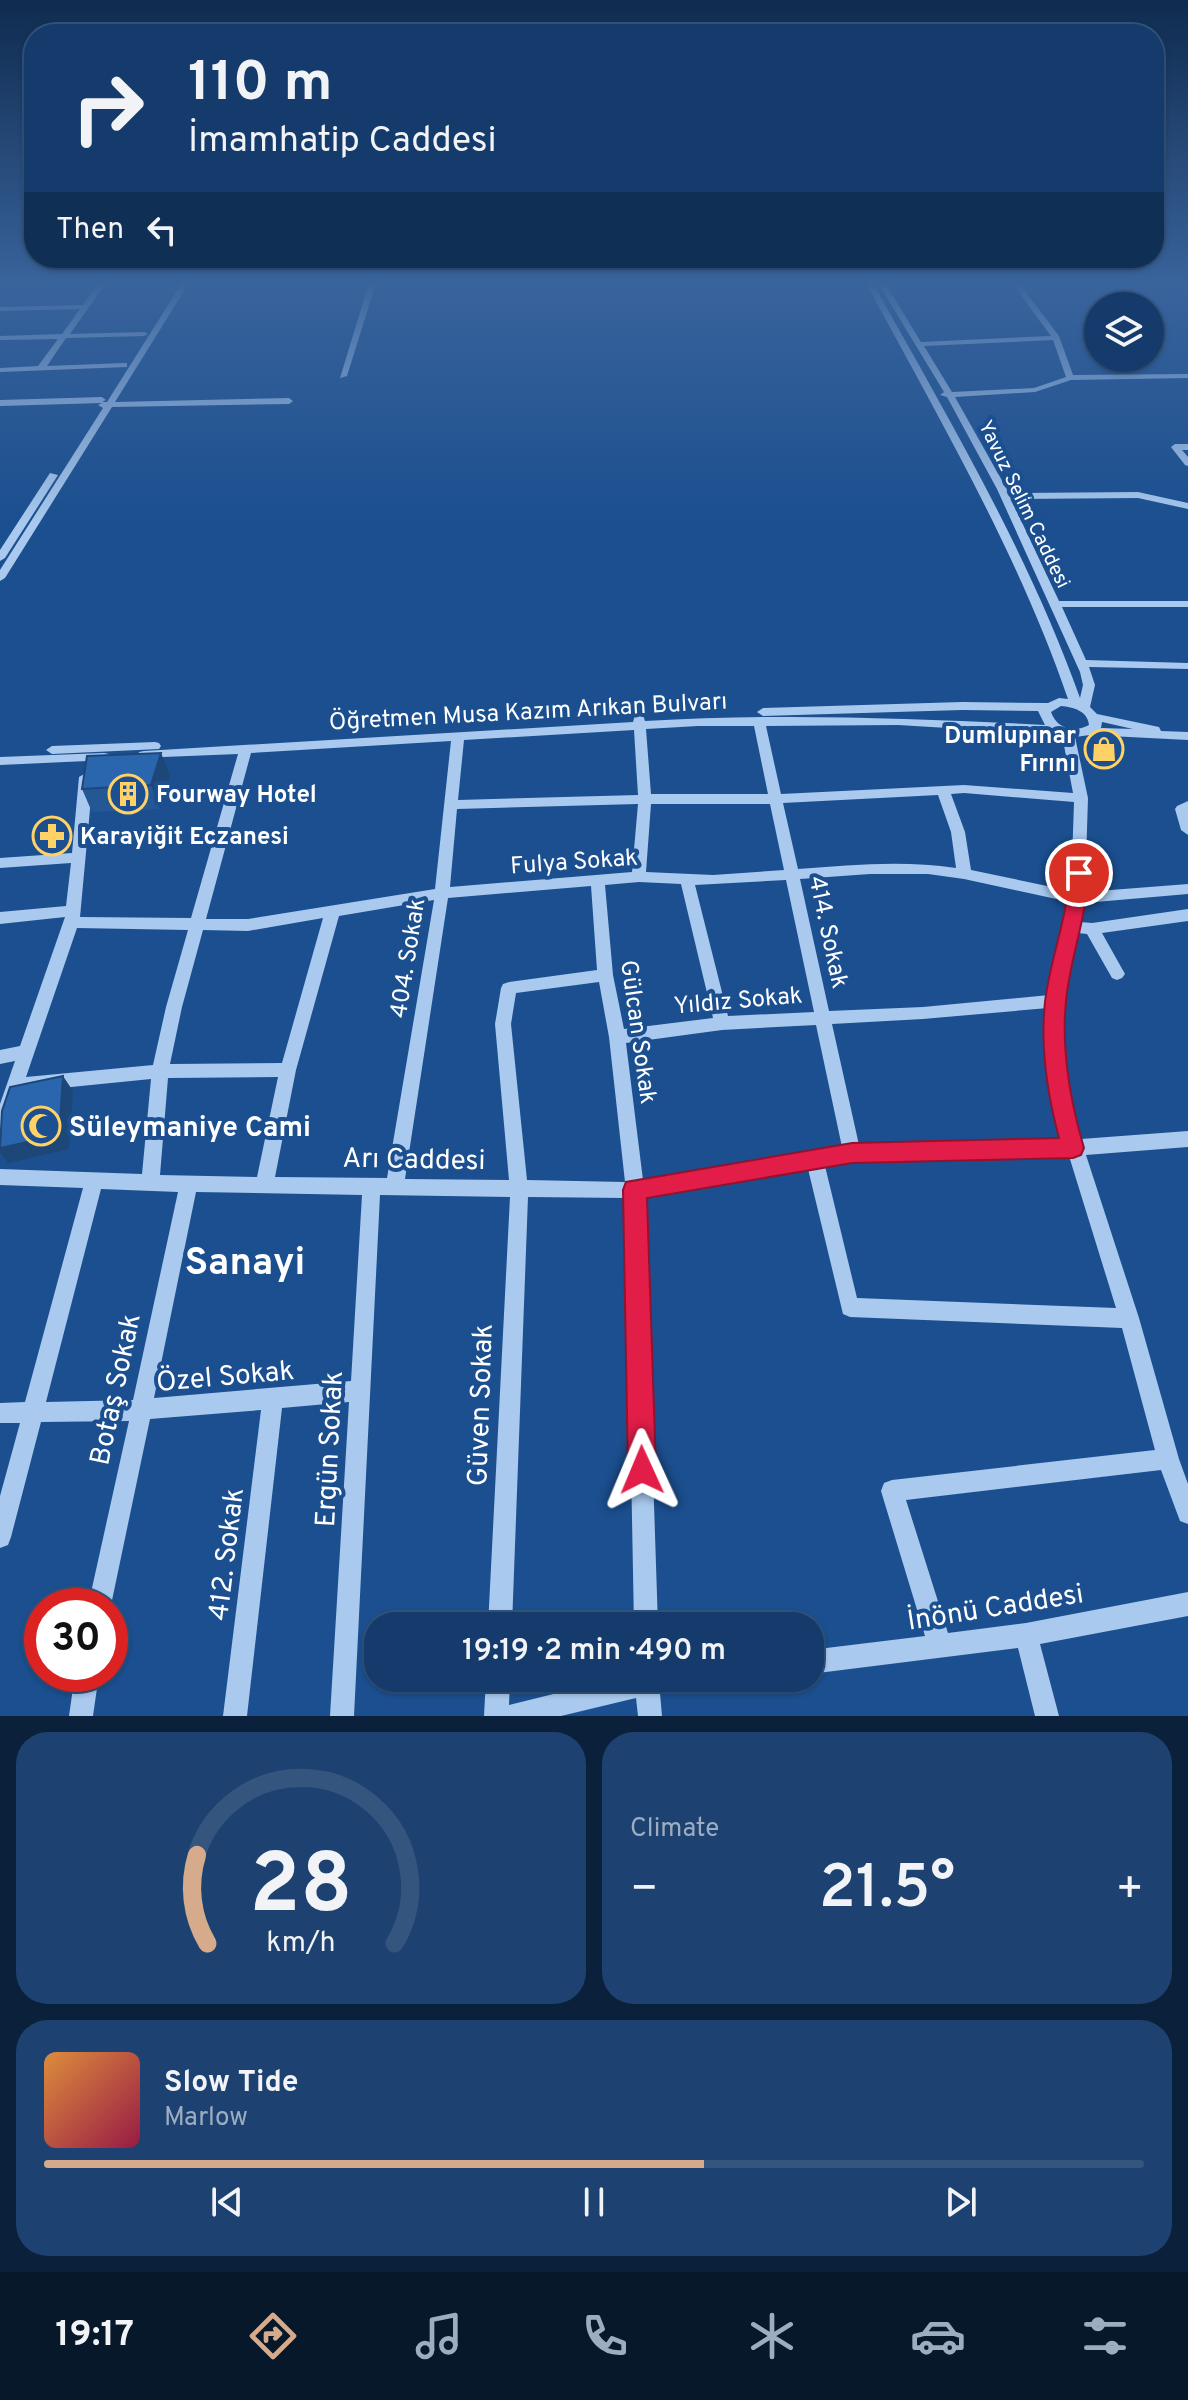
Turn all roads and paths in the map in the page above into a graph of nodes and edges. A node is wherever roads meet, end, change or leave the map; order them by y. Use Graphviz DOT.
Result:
graph roads {
  1 [pos="45,363"];
  2 [pos="131,363"];
  3 [pos="347,363"];
  4 [pos="914,363"];
  5 [pos="931,363"];
  6 [pos="1065,363"];
  7 [pos="124,365"];
  8 [pos="41,368"];
  9 [pos="0,370"];
  10 [pos="343,376"];
  11 [pos="1070,378"];
  12 [pos="1187,378"];
  13 [pos="950,395"];
  14 [pos="932,396"];
  15 [pos="289,401"];
  16 [pos="0,403"];
  17 [pos="103,403"];
  18 [pos="1188,447"];
  19 [pos="1188,463"];
  20 [pos="1005,496"];
  21 [pos="1188,506"];
  22 [pos="0,558"];
  23 [pos="2,572"];
  24 [pos="1054,604"];
  25 [pos="1188,604"];
  26 [pos="1081,663"];
  27 [pos="1188,666"];
  28 [pos="1080,706"];
  29 [pos="1047,707"];
  30 [pos="1095,717"];
  31 [pos="759,721"];
  32 [pos="640,722"];
  33 [pos="1091,731"];
  34 [pos="1064,732"];
  35 [pos="458,736"];
  36 [pos="1181,736"];
  37 [pos="246,749"];
  38 [pos="0,752"];
  39 [pos="88,753"];
  40 [pos="0,761"];
  41 [pos="943,791"];
  42 [pos="1081,798"];
  43 [pos="645,799"];
  44 [pos="776,799"];
  45 [pos="452,805"];
  46 [pos="1188,806"];
  47 [pos="1188,830"];
  48 [pos="79,857"];
  49 [pos="0,863"];
  50 [pos="792,874"];
  51 [pos="964,874"];
  52 [pos="639,877"];
  53 [pos="687,880"];
  54 [pos="598,882"];
  55 [pos="1188,889"];
  56 [pos="442,893"];
  57 [pos="1078,898"];
  58 [pos="332,913"];
  59 [pos="1188,915"];
  60 [pos="73,917"];
  61 [pos="0,918"];
  62 [pos="199,924"];
  63 [pos="1071,926"];
  64 [pos="1092,929"];
  65 [pos="1117,974"];
  66 [pos="605,975"];
  67 [pos="1056,1001"];
  68 [pos="822,1016"];
  69 [pos="722,1023"];
  70 [pos="617,1037"];
  71 [pos="28,1052"];
  72 [pos="0,1057"];
  73 [pos="288,1070"];
  74 [pos="160,1071"];
  75 [pos="17,1085"];
  76 [pos="0,1128"];
  77 [pos="1188,1139"];
  78 [pos="1073,1148"];
  79 [pos="852,1153"];
  80 [pos="815,1160"];
  81 [pos="0,1177"];
  82 [pos="94,1180"];
  83 [pos="150,1182"];
  84 [pos="265,1183"];
  85 [pos="189,1184"];
  86 [pos="372,1185"];
  87 [pos="395,1186"];
  88 [pos="519,1187"];
  89 [pos="635,1190"];
  90 [pos="1129,1318"];
  91 [pos="358,1391"];
  92 [pos="273,1400"];
  93 [pos="139,1410"];
  94 [pos="33,1411"];
  95 [pos="0,1413"];
  96 [pos="1168,1459"];
  97 [pos="1188,1511"];
  98 [pos="0,1537"];
  99 [pos="104,1588"];
  100 [pos="1188,1604"];
  101 [pos="501,1612"];
  102 [pos="646,1612"];
  103 [pos="1026,1635"];
  104 [pos="940,1646"];
  105 [pos="824,1660"];
  106 [pos="84,1692"];
  107 [pos="497,1692"];
  108 [pos="602,1692"];
  109 [pos="648,1692"];
  110 [pos="81,1716"];
  111 [pos="235,1716"];
  112 [pos="342,1716"];
  113 [pos="496,1716"];
  114 [pos="511,1716"];
  115 [pos="650,1716"];
  116 [pos="1047,1716"];
  1 -- 8 [label="street"];
  2 -- 17 [label="street"];
  3 -- 10 [label="street"];
  4 -- 14 [label="street, Yavuz Selim Caddesi"];
  5 -- 13 [label="street, Yavuz Selim Caddesi"];
  6 -- 11 [label="street"];
  7 -- 8 [label="street"];
  7 -- 17 [label="street"];
  8 -- 9 [label="street"];
  11 -- 12 [label="street"];
  11 -- 13 [label="street"];
  13 -- 14 [label="street"];
  13 -- 20 [label="street, Yavuz Selim Caddesi"];
  14 -- 28 [label="street, Yavuz Selim Caddesi"];
  15 -- 17 [label="street"];
  16 -- 17 [label="street"];
  17 -- 22 [label="street"];
  17 -- 23 [label="street"];
  18 -- 19 [label="street"];
  20 -- 21 [label="street"];
  20 -- 24 [label="street, Yavuz Selim Caddesi"];
  24 -- 25 [label="street"];
  24 -- 26 [label="street, Yavuz Selim Caddesi"];
  26 -- 27 [label="street"];
  26 -- 28 [label="street, Yavuz Selim Caddesi"];
  28 -- 29 [label="street, Öğretmen Musa Kazım Arıkan Bulvarı"];
  28 -- 30 [label="street"];
  29 -- 32 [label="street, Öğretmen Musa Kazım Arıkan Bulvarı"];
  29 -- 34 [label="street"];
  30 -- 33 [label="street"];
  30 -- 36 [label="street"];
  31 -- 32 [label="street, Öğretmen Musa Kazım Arıkan Bulvarı"];
  31 -- 34 [label="street, Öğretmen Musa Kazım Arıkan Bulvarı"];
  31 -- 44 [label="street, 414. Sokak"];
  32 -- 35 [label="street, Öğretmen Musa Kazım Arıkan Bulvarı"];
  32 -- 39 [label="street, Öğretmen Musa Kazım Arıkan Bulvarı"];
  32 -- 43 [label="street"];
  33 -- 34 [label="street, Öğretmen Musa Kazım Arıkan Bulvarı"];
  33 -- 36 [label="street"];
  34 -- 42 [label="street"];
  35 -- 37 [label="street, Öğretmen Musa Kazım Arıkan Bulvarı"];
  35 -- 45 [label="street, 404. Sokak"];
  37 -- 39 [label="street, Öğretmen Musa Kazım Arıkan Bulvarı"];
  37 -- 62 [label="street"];
  38 -- 39 [label="street, Öğretmen Musa Kazım Arıkan Bulvarı"];
  39 -- 40 [label="street, Öğretmen Musa Kazım Arıkan Bulvarı"];
  39 -- 48 [label="street"];
  41 -- 42 [label="street"];
  41 -- 44 [label="street"];
  41 -- 51 [label="street"];
  42 -- 57 [label="street"];
  43 -- 44 [label="street"];
  43 -- 45 [label="street"];
  43 -- 52 [label="street"];
  44 -- 50 [label="street, 414. Sokak"];
  45 -- 56 [label="street, 404. Sokak"];
  46 -- 47 [label="street"];
  48 -- 49 [label="street"];
  48 -- 60 [label="street"];
  50 -- 51 [label="street, Fulya Sokak"];
  50 -- 53 [label="street, Fulya Sokak"];
  50 -- 68 [label="street, 414. Sokak"];
  51 -- 57 [label="street, Fulya Sokak"];
  52 -- 53 [label="street, Fulya Sokak"];
  52 -- 54 [label="street, Fulya Sokak"];
  53 -- 69 [label="street"];
  54 -- 56 [label="street, Fulya Sokak"];
  54 -- 66 [label="street, Gülcan Sokak"];
  55 -- 57 [label="street, Fulya Sokak"];
  56 -- 58 [label="street, Fulya Sokak"];
  56 -- 87 [label="street, 404. Sokak"];
  57 -- 63 [label="street"];
  58 -- 62 [label="street, Fulya Sokak"];
  58 -- 73 [label="street"];
  59 -- 64 [label="street"];
  60 -- 61 [label="street, Fulya Sokak"];
  60 -- 62 [label="street, Fulya Sokak"];
  60 -- 71 [label="street"];
  62 -- 74 [label="street"];
  63 -- 64 [label="street"];
  63 -- 67 [label="street"];
  64 -- 65 [label="street"];
  66 -- 70 [label="street, Gülcan Sokak"];
  66 -- 88 [label="street, Güven Sokak"];
  67 -- 68 [label="street, Yıldız Sokak"];
  67 -- 78 [label="street"];
  68 -- 69 [label="street, Yıldız Sokak"];
  68 -- 79 [label="street, 414. Sokak"];
  69 -- 70 [label="street, Yıldız Sokak"];
  70 -- 89 [label="street, Gülcan Sokak"];
  71 -- 72 [label="street"];
  71 -- 75 [label="street"];
  73 -- 74 [label="street"];
  73 -- 84 [label="street"];
  74 -- 75 [label="street"];
  74 -- 83 [label="street"];
  75 -- 76 [label="street"];
  77 -- 78 [label="street, Arı Caddesi"];
  78 -- 79 [label="street, Arı Caddesi"];
  78 -- 90 [label="street"];
  79 -- 80 [label="street, Arı Caddesi"];
  80 -- 89 [label="street, Arı Caddesi"];
  80 -- 90 [label="street"];
  81 -- 82 [label="street, Arı Caddesi"];
  82 -- 83 [label="street, Arı Caddesi"];
  82 -- 94 [label="street"];
  83 -- 85 [label="street, Arı Caddesi"];
  84 -- 85 [label="street, Arı Caddesi"];
  84 -- 86 [label="street, Arı Caddesi"];
  85 -- 93 [label="street, Botaş Sokak"];
  86 -- 87 [label="street, Arı Caddesi"];
  86 -- 91 [label="street, Ergün Sokak"];
  87 -- 88 [label="street, Arı Caddesi"];
  88 -- 89 [label="street, Arı Caddesi"];
  88 -- 101 [label="street, Güven Sokak"];
  89 -- 102 [label="street, Gülcan Sokak"];
  90 -- 96 [label="street"];
  91 -- 92 [label="street, Özel Sokak"];
  91 -- 112 [label="street, Ergün Sokak"];
  92 -- 93 [label="street, Özel Sokak"];
  92 -- 111 [label="street, 412. Sokak"];
  93 -- 94 [label="street, Özel Sokak"];
  93 -- 99 [label="street, Botaş Sokak"];
  94 -- 95 [label="street, Özel Sokak"];
  94 -- 98 [label="street"];
  96 -- 97 [label="street"];
  96 -- 104 [label="street"];
  100 -- 103 [label="street, İnönü Caddesi"];
  103 -- 104 [label="street, İnönü Caddesi"];
  103 -- 116 [label="street"];
  104 -- 105 [label="street, İnönü Caddesi"];
  106 -- 110 [label="street"];
  107 -- 113 [label="street"];
  108 -- 114 [label="street"];
  109 -- 115 [label="street"];
}
